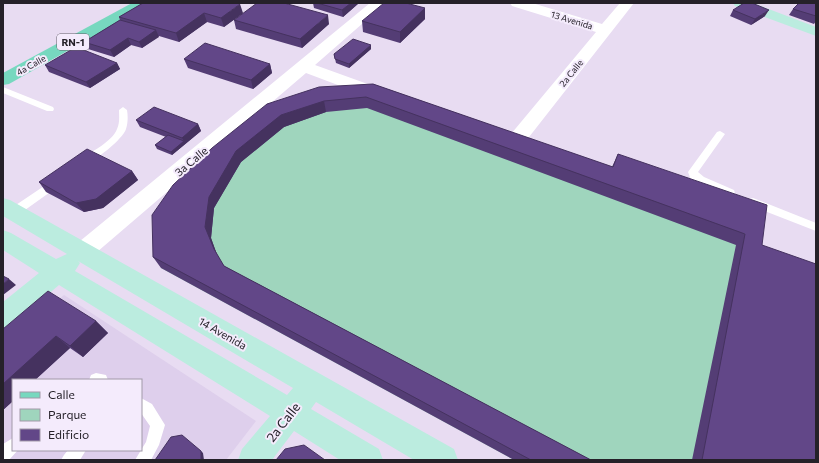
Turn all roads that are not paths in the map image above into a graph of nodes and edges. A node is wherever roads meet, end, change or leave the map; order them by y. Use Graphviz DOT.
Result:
graph roads {
  1 [pos="128,3"];
  2 [pos="142,3"];
  3 [pos="379,3"];
  4 [pos="517,3"];
  5 [pos="627,3"];
  6 [pos="740,3"];
  7 [pos="605,30"];
  8 [pos="816,32"];
  9 [pos="304,67"];
  10 [pos="3,71"];
  11 [pos="3,80"];
  12 [pos="3,90"];
  13 [pos="398,101"];
  14 [pos="50,109"];
  15 [pos="123,110"];
  16 [pos="478,129"];
  17 [pos="720,134"];
  18 [pos="74,168"];
  19 [pos="62,178"];
  20 [pos="9,209"];
  21 [pos="816,227"];
  22 [pos="3,239"];
  23 [pos="82,252"];
  24 [pos="58,272"];
  25 [pos="3,317"];
  26 [pos="313,384"];
  27 [pos="142,406"];
  28 [pos="290,413"];
  29 [pos="12,447"];
  30 [pos="78,451"];
  31 [pos="3,455"];
  32 [pos="69,460"];
  33 [pos="144,460"];
  34 [pos="253,460"];
  35 [pos="368,460"];
  36 [pos="443,460"];
  1 -- 10 [label="main road, 4a Calle / RN-1"];
  2 -- 11 [label="main road, 4a Calle / RN-1"];
  3 -- 9 [label="street, 3a Calle"];
  4 -- 7 [label="street, 13 Avenida"];
  5 -- 7 [label="street, 2a Calle"];
  6 -- 8 [label="street"];
  7 -- 16 [label="street, 2a Calle"];
  9 -- 13 [label="street"];
  9 -- 23 [label="street, 3a Calle"];
  12 -- 14 [label="lane"];
  15 -- 18 [label="lane"];
  17 -- 21 [label="lane"];
  19 -- 20 [label="lane"];
  20 -- 23 [label="street, 14 Avenida"];
  22 -- 24 [label="street"];
  23 -- 24 [label="street, 3a Calle"];
  23 -- 26 [label="street, 14 Avenida"];
  24 -- 25 [label="street, 3a Calle"];
  24 -- 28 [label="street"];
  26 -- 28 [label="street, 2a Calle"];
  26 -- 36 [label="street, 14 Avenida"];
  27 -- 33 [label="lane"];
  28 -- 34 [label="street, 2a Calle"];
  28 -- 35 [label="street"];
  29 -- 31 [label="lane"];
  30 -- 32 [label="lane"];
}
